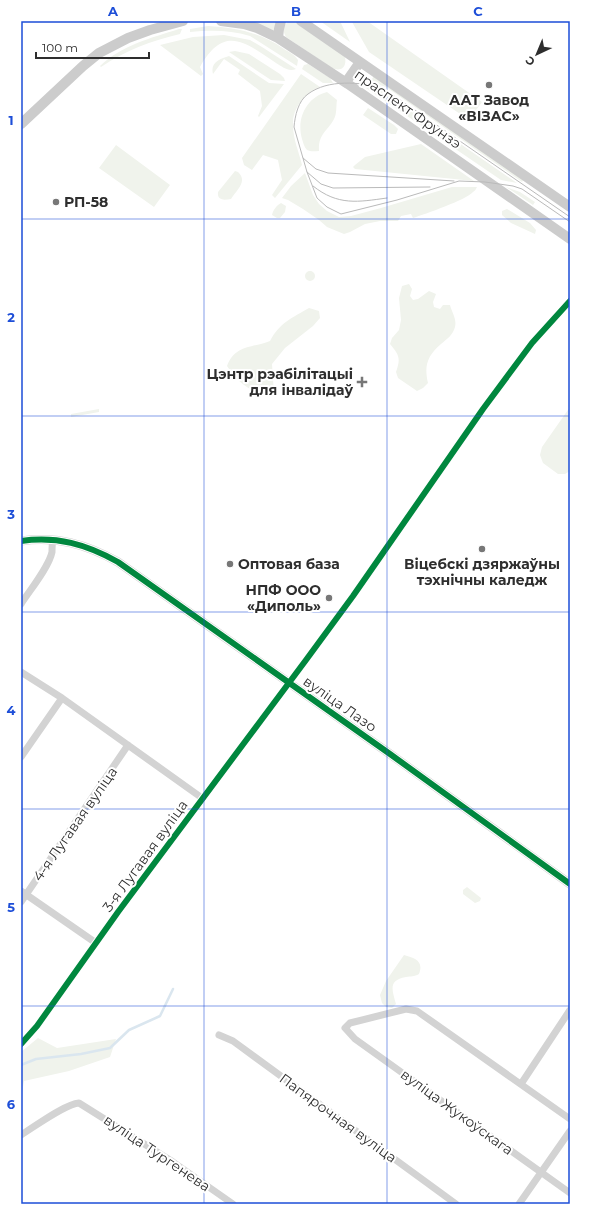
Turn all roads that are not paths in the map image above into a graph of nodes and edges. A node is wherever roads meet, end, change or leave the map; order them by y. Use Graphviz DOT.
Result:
graph roads {
  1 [pos="182,21"];
  2 [pos="221,21"];
  3 [pos="281,21"];
  4 [pos="301,21"];
  5 [pos="278,38"];
  6 [pos="360,62"];
  7 [pos="346,82"];
  8 [pos="22,122"];
  9 [pos="570,208"];
  10 [pos="570,239"];
  11 [pos="570,302"];
  12 [pos="53,540"];
  13 [pos="21,541"];
  14 [pos="21,604"];
  15 [pos="21,672"];
  16 [pos="289,683"];
  17 [pos="62,698"];
  18 [pos="128,746"];
  19 [pos="21,757"];
  20 [pos="202,798"];
  21 [pos="570,884"];
  22 [pos="24,892"];
  23 [pos="21,902"];
  24 [pos="96,943"];
  25 [pos="570,1010"];
  26 [pos="219,1035"];
  27 [pos="21,1044"];
  28 [pos="521,1084"];
  29 [pos="570,1118"];
  30 [pos="570,1131"];
  31 [pos="21,1135"];
  32 [pos="540,1173"];
  33 [pos="570,1193"];
  34 [pos="233,1204"];
  35 [pos="456,1204"];
  36 [pos="519,1204"];
  1 -- 8 [label="main road"];
  2 -- 5 [label="main road, праспект Фрунзэ"];
  3 -- 5 [label="main road"];
  4 -- 6 [label="main road, праспект Фрунзэ"];
  5 -- 7 [label="main road, праспект Фрунзэ"];
  6 -- 7 [label="main road"];
  6 -- 9 [label="main road, праспект Фрунзэ"];
  7 -- 10 [label="main road, праспект Фрунзэ"];
  11 -- 16 [label="street, 3-я Лугавая вуліца"];
  12 -- 13 [label="street, вуліца Лазо"];
  12 -- 14 [label="street"];
  12 -- 16 [label="street, вуліца Лазо"];
  15 -- 17 [label="street"];
  16 -- 20 [label="street, 3-я Лугавая вуліца"];
  16 -- 21 [label="street, вуліца Лазо"];
  17 -- 18 [label="street"];
  17 -- 19 [label="street"];
  18 -- 20 [label="street"];
  18 -- 22 [label="street, 4-я Лугавая вуліца"];
  20 -- 24 [label="street, 3-я Лугавая вуліца"];
  22 -- 23 [label="street, 4-я Лугавая вуліца"];
  22 -- 24 [label="street"];
  24 -- 27 [label="street, 3-я Лугавая вуліца"];
  25 -- 28 [label="street"];
  26 -- 35 [label="street, Папярочная вуліца"];
  28 -- 29 [label="street"];
  28 -- 32 [label="street, вуліца Жукоўскага"];
  30 -- 32 [label="street"];
  31 -- 34 [label="street, вуліца Тургенева"];
  32 -- 33 [label="street, вуліца Жукоўскага"];
  32 -- 36 [label="street"];
}
